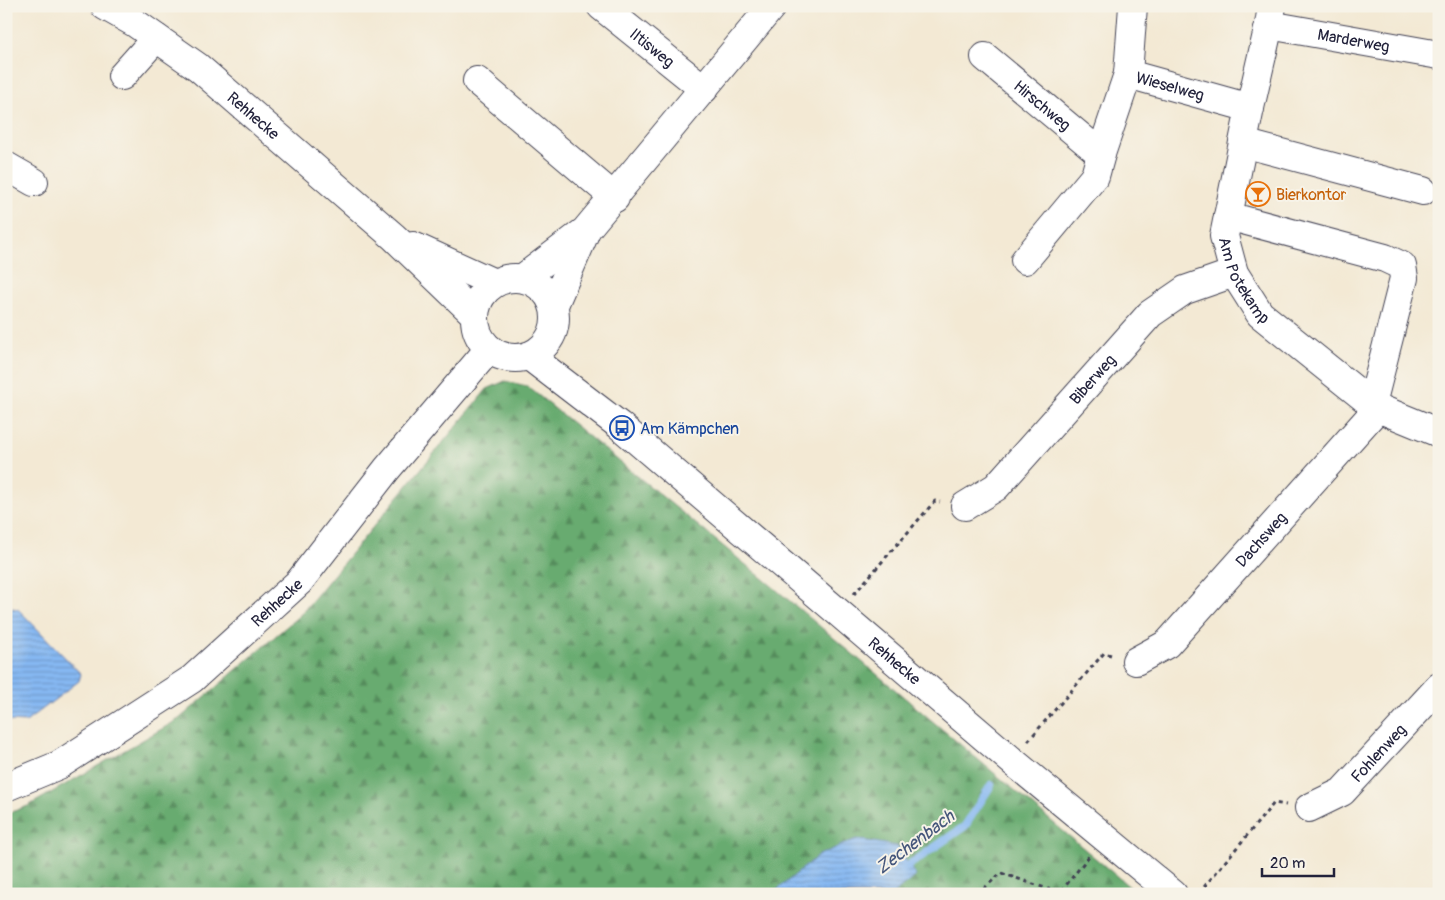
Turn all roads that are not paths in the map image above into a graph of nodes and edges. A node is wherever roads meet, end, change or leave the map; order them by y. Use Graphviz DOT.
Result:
graph roads {
  1 [pos="105,6"];
  2 [pos="601,6"];
  3 [pos="772,6"];
  4 [pos="1133,6"];
  5 [pos="1271,16"];
  6 [pos="156,38"];
  7 [pos="1439,55"];
  8 [pos="985,57"];
  9 [pos="1128,74"];
  10 [pos="122,76"];
  11 [pos="477,81"];
  12 [pos="704,90"];
  13 [pos="1250,108"];
  14 [pos="1243,143"];
  15 [pos="1101,154"];
  16 [pos="6,166"];
  17 [pos="34,182"];
  18 [pos="1423,191"];
  19 [pos="615,198"];
  20 [pos="1228,216"];
  21 [pos="585,231"];
  22 [pos="394,237"];
  23 [pos="1025,260"];
  24 [pos="1234,273"];
  25 [pos="523,278"];
  26 [pos="494,283"];
  27 [pos="554,305"];
  28 [pos="474,314"];
  29 [pos="489,349"];
  30 [pos="538,349"];
  31 [pos="1375,406"];
  32 [pos="1439,432"];
  33 [pos="966,506"];
  34 [pos="1136,661"];
  35 [pos="1439,687"];
  36 [pos="6,787"];
  37 [pos="1309,808"];
  38 [pos="1173,894"];
  1 -- 6 [label="street, Rehhecke"];
  2 -- 12 [label="street, Iltisweg"];
  3 -- 12 [label="street"];
  4 -- 9 [label="street, Wieselweg"];
  5 -- 7 [label="street, Marderweg"];
  5 -- 13 [label="street, Am Potekamp"];
  6 -- 10 [label="street"];
  6 -- 22 [label="street, Rehhecke"];
  8 -- 15 [label="street, Hirschweg"];
  9 -- 13 [label="street, Wieselweg"];
  9 -- 15 [label="street"];
  11 -- 19 [label="street"];
  12 -- 19 [label="street"];
  13 -- 14 [label="street, Am Potekamp"];
  14 -- 18 [label="street"];
  14 -- 20 [label="street, Am Potekamp"];
  15 -- 23 [label="street"];
  16 -- 17 [label="street"];
  19 -- 21 [label="street"];
  20 -- 24 [label="street, Am Potekamp"];
  20 -- 31 [label="street"];
  21 -- 25 [label="street"];
  21 -- 27 [label="street"];
  22 -- 26 [label="street, Rehhecke"];
  22 -- 28 [label="street, Rehhecke"];
  24 -- 31 [label="street, Am Potekamp"];
  24 -- 33 [label="street, Biberweg"];
  25 -- 26 [label="street"];
  25 -- 27 [label="street"];
  26 -- 28 [label="street"];
  27 -- 30 [label="street"];
  28 -- 29 [label="street"];
  29 -- 30 [label="street"];
  29 -- 36 [label="street, Rehhecke"];
  30 -- 38 [label="street, Rehhecke"];
  31 -- 32 [label="street, Am Potekamp"];
  31 -- 34 [label="street, Dachsweg"];
  35 -- 37 [label="street, Fohlenweg"];
}
